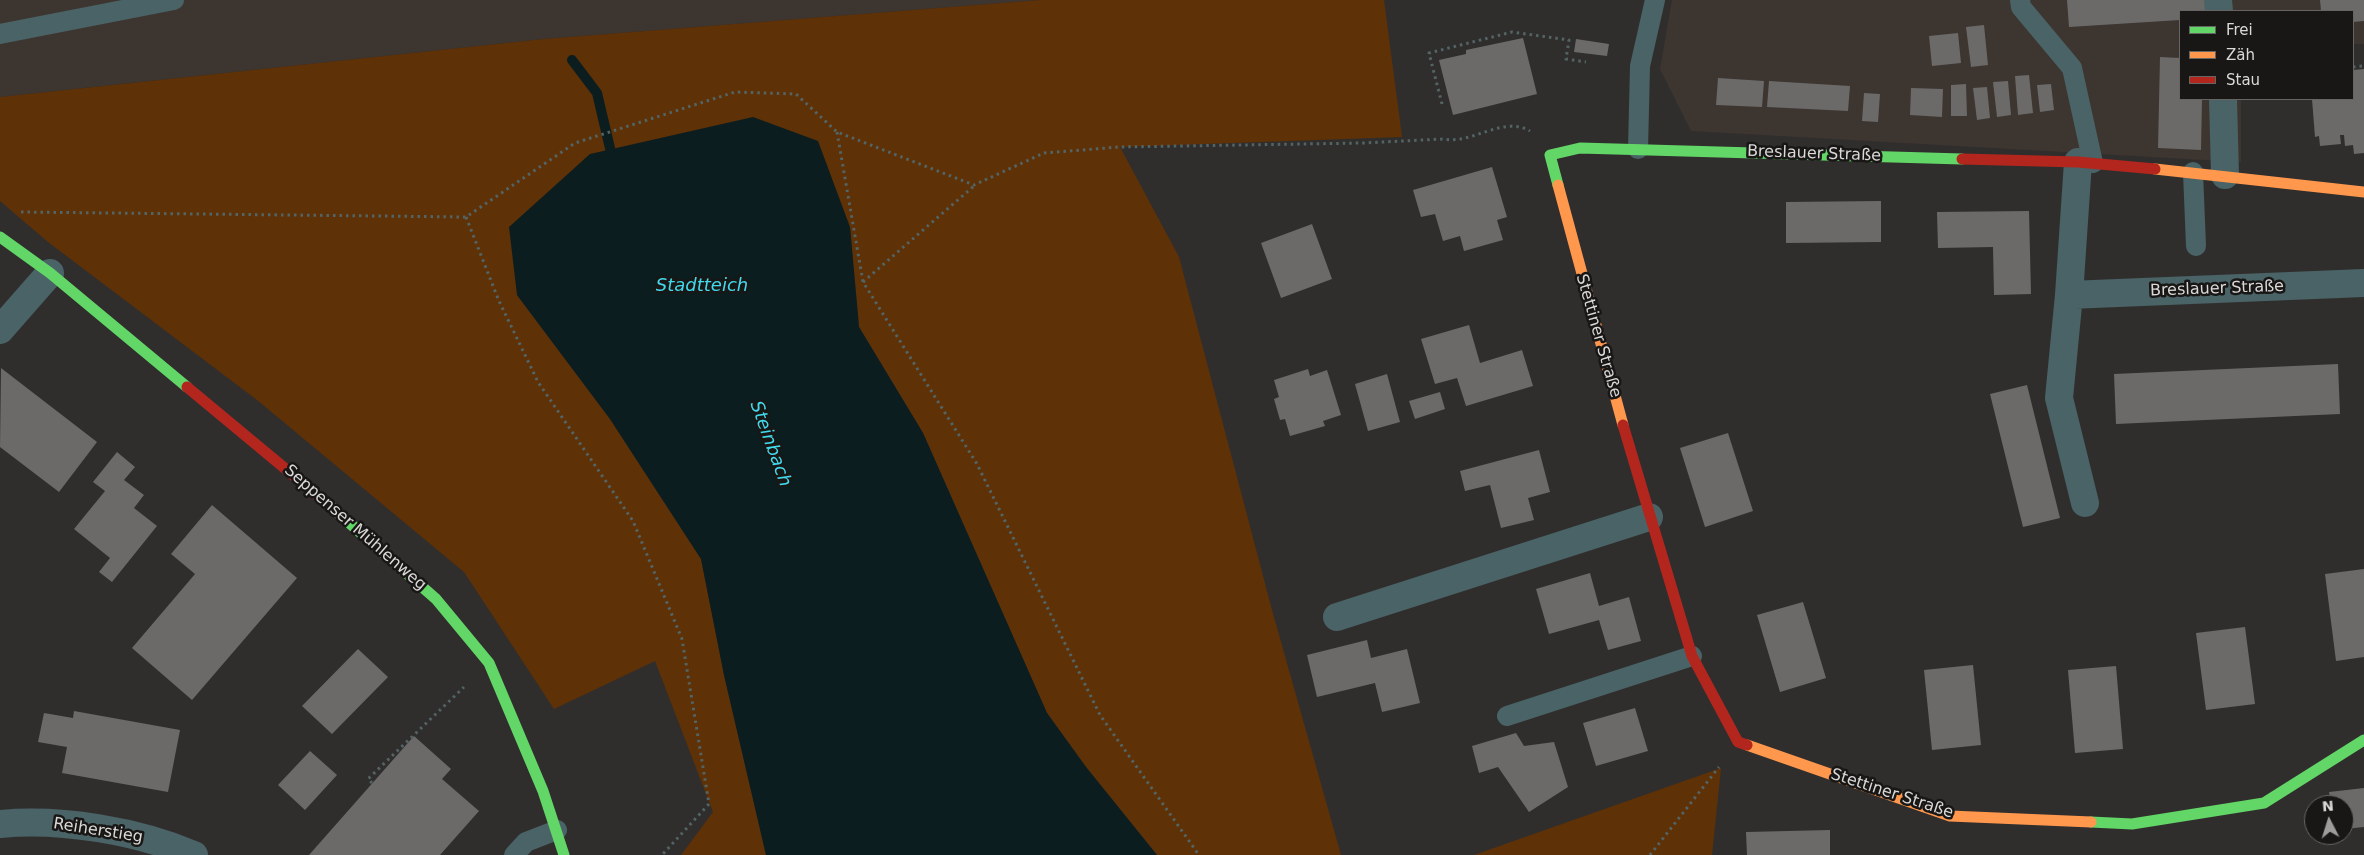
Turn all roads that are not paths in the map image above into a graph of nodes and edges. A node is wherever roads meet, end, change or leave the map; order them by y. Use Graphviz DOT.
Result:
graph roads {
  1 [pos="174,0"];
  2 [pos="1655,0"];
  3 [pos="2020,0"];
  4 [pos="0,34"];
  5 [pos="2222,100"];
  6 [pos="1638,149"];
  7 [pos="1550,155"];
  8 [pos="2086,163"];
  9 [pos="2194,172"];
  10 [pos="2225,175"];
  11 [pos="2364,192"];
  12 [pos="0,237"];
  13 [pos="2196,246"];
  14 [pos="50,273"];
  15 [pos="2364,283"];
  16 [pos="2069,294"];
  17 [pos="0,330"];
  18 [pos="2085,503"];
  19 [pos="1649,517"];
  20 [pos="1337,617"];
  21 [pos="1692,656"];
  22 [pos="1507,716"];
  23 [pos="2364,740"];
  24 [pos="0,824"];
  25 [pos="557,830"];
  26 [pos="194,855"];
  27 [pos="514,855"];
  28 [pos="564,855"];
  1 -- 4 [label="lane"];
  2 -- 6 [label="lane"];
  3 -- 8 [label="lane"];
  5 -- 10 [label="street"];
  6 -- 7 [label="street, Breslauer Straße"];
  6 -- 8 [label="street, Breslauer Straße"];
  7 -- 19 [label="street, Stettiner Straße"];
  8 -- 9 [label="street, Breslauer Straße"];
  8 -- 16 [label="street"];
  9 -- 10 [label="street, Breslauer Straße"];
  9 -- 13 [label="lane"];
  10 -- 11 [label="street, Breslauer Straße"];
  12 -- 14 [label="street, Seppenser Mühlenweg"];
  14 -- 17 [label="street"];
  14 -- 25 [label="street, Seppenser Mühlenweg"];
  15 -- 16 [label="street, Breslauer Straße"];
  16 -- 18 [label="street"];
  19 -- 20 [label="street"];
  19 -- 21 [label="street, Stettiner Straße"];
  21 -- 22 [label="lane"];
  21 -- 23 [label="street, Stettiner Straße"];
  24 -- 26 [label="street, Reiherstieg"];
  25 -- 27 [label="lane"];
  25 -- 28 [label="street, Seppenser Mühlenweg"];
}
